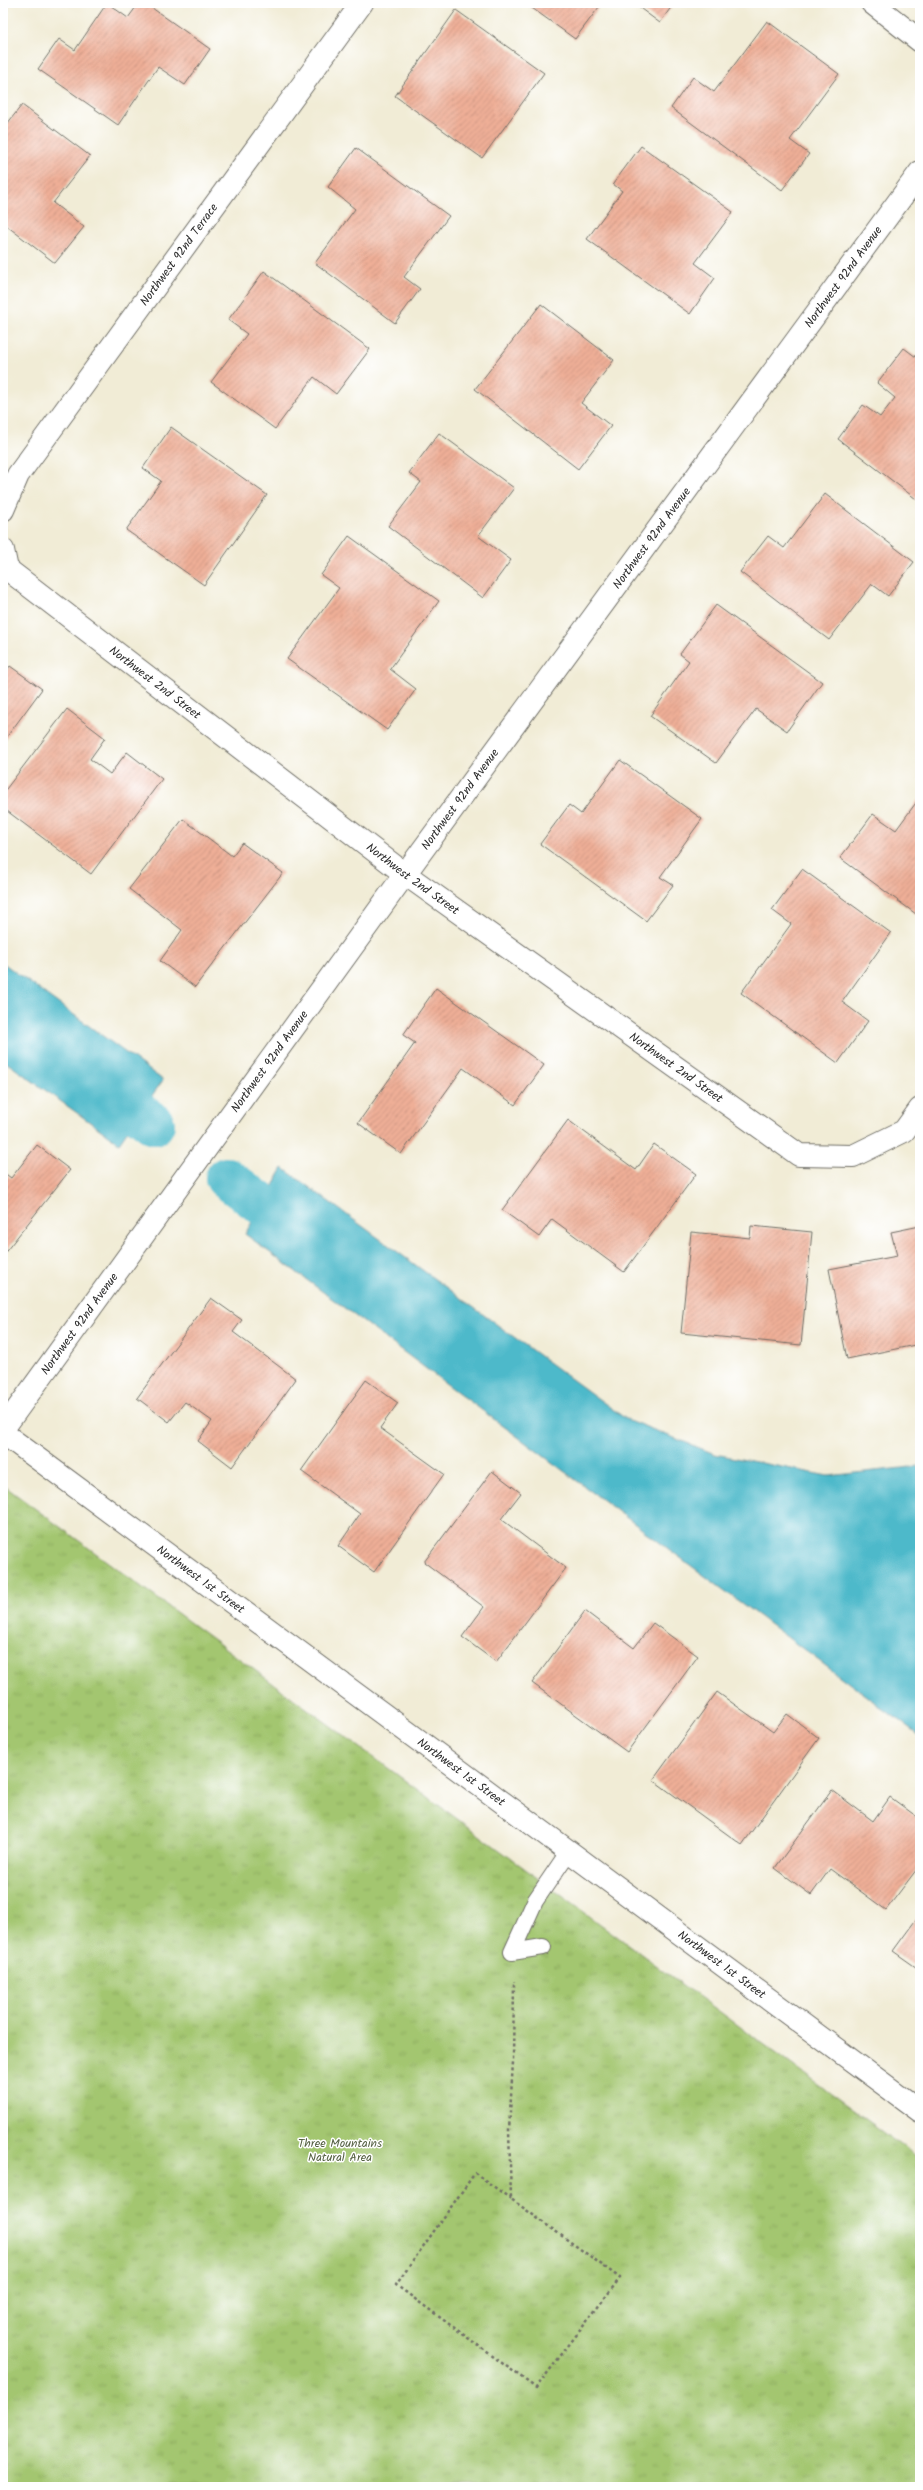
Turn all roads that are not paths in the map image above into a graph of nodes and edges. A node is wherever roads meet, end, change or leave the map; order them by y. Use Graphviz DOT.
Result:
graph roads {
  1 [pos="362,3"];
  2 [pos="872,3"];
  3 [pos="920,41"];
  4 [pos="920,172"];
  5 [pos="3,510"];
  6 [pos="3,550"];
  7 [pos="405,874"];
  8 [pos="920,1109"];
  9 [pos="3,1429"];
  10 [pos="3,1433"];
  11 [pos="568,1851"];
  12 [pos="543,1946"];
  13 [pos="920,2111"];
  1 -- 5 [label="street, Northwest 92nd Terrace"];
  2 -- 3 [label="street"];
  4 -- 7 [label="street, Northwest 92nd Avenue"];
  6 -- 7 [label="street, Northwest 2nd Street"];
  7 -- 8 [label="street, Northwest 2nd Street"];
  7 -- 9 [label="street, Northwest 92nd Avenue"];
  10 -- 11 [label="street, Northwest 1st Street"];
  11 -- 12 [label="lane"];
  11 -- 13 [label="street, Northwest 1st Street"];
}
